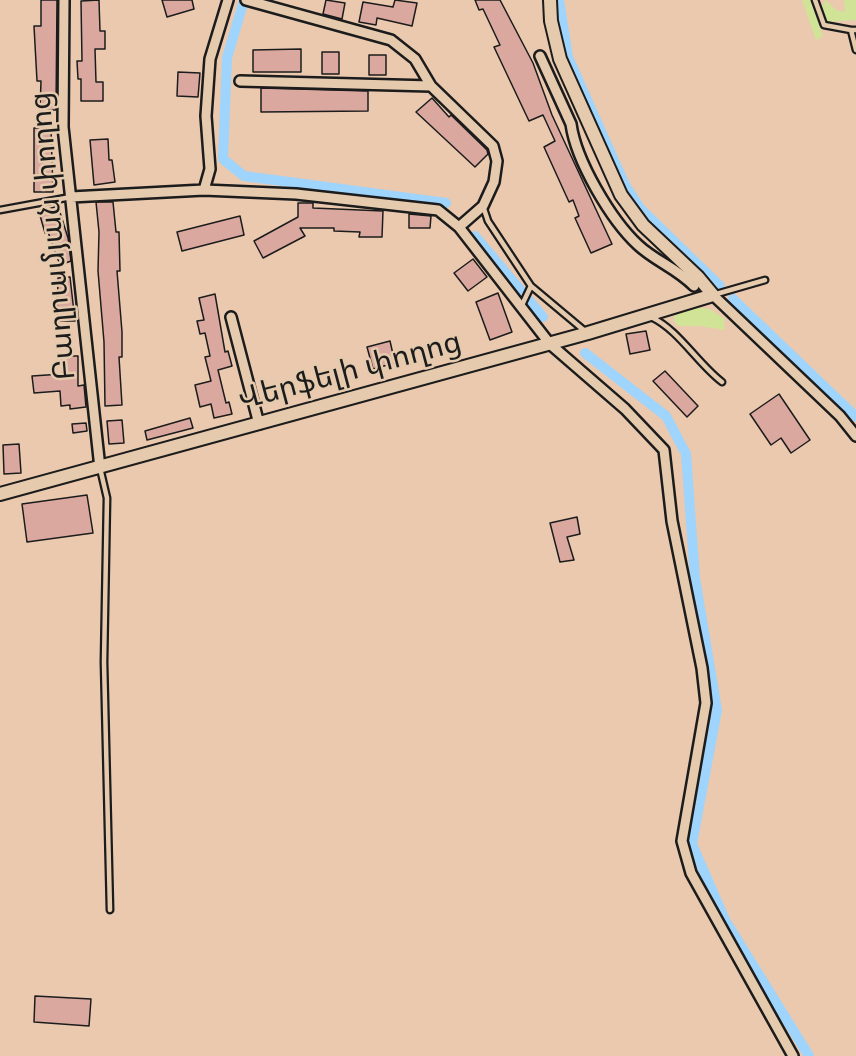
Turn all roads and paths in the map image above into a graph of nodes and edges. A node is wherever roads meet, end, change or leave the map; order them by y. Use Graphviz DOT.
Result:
graph roads {
  1 [pos="64,0"];
  2 [pos="228,0"];
  3 [pos="248,0"];
  4 [pos="550,0"];
  5 [pos="815,0"];
  6 [pos="854,30"];
  7 [pos="856,50"];
  8 [pos="540,56"];
  9 [pos="240,81"];
  10 [pos="431,86"];
  11 [pos="204,190"];
  12 [pos="71,196"];
  13 [pos="483,206"];
  14 [pos="0,210"];
  15 [pos="459,227"];
  16 [pos="693,272"];
  17 [pos="765,280"];
  18 [pos="694,286"];
  19 [pos="530,287"];
  20 [pos="712,295"];
  21 [pos="690,300"];
  22 [pos="522,304"];
  23 [pos="645,315"];
  24 [pos="231,317"];
  25 [pos="588,333"];
  26 [pos="550,344"];
  27 [pos="722,382"];
  28 [pos="259,424"];
  29 [pos="856,436"];
  30 [pos="100,468"];
  31 [pos="0,494"];
  32 [pos="110,910"];
  33 [pos="793,1056"];
  1 -- 12 [label="street, Բաղրամյան փողոց"];
  2 -- 11 [label="street"];
  3 -- 10 [label="street"];
  4 -- 16 [label="street"];
  5 -- 6 [label="lane"];
  6 -- 7 [label="lane"];
  8 -- 18 [label="street"];
  9 -- 10 [label="street"];
  10 -- 13 [label="street"];
  11 -- 12 [label="street"];
  11 -- 15 [label="street"];
  12 -- 14 [label="lane"];
  12 -- 30 [label="street, Բաղրամյան փողոց"];
  13 -- 15 [label="street"];
  13 -- 19 [label="lane"];
  15 -- 22 [label="street"];
  16 -- 18 [label="street"];
  16 -- 20 [label="street"];
  17 -- 20 [label="lane"];
  18 -- 21 [label="street"];
  19 -- 22 [label="lane"];
  19 -- 25 [label="lane"];
  20 -- 21 [label="street, Վերֆելի փողոց"];
  20 -- 29 [label="street"];
  21 -- 23 [label="street, Վերֆելի փողոց"];
  22 -- 26 [label="street"];
  23 -- 25 [label="street, Վերֆելի փողոց"];
  23 -- 27 [label="lane"];
  24 -- 28 [label="street"];
  25 -- 26 [label="street, Վերֆելի փողոց"];
  26 -- 28 [label="street, Վերֆելի փողոց"];
  26 -- 33 [label="street"];
  28 -- 30 [label="street, Վերֆելի փողոց"];
  30 -- 31 [label="street, Վերֆելի փողոց"];
  30 -- 32 [label="lane"];
}
